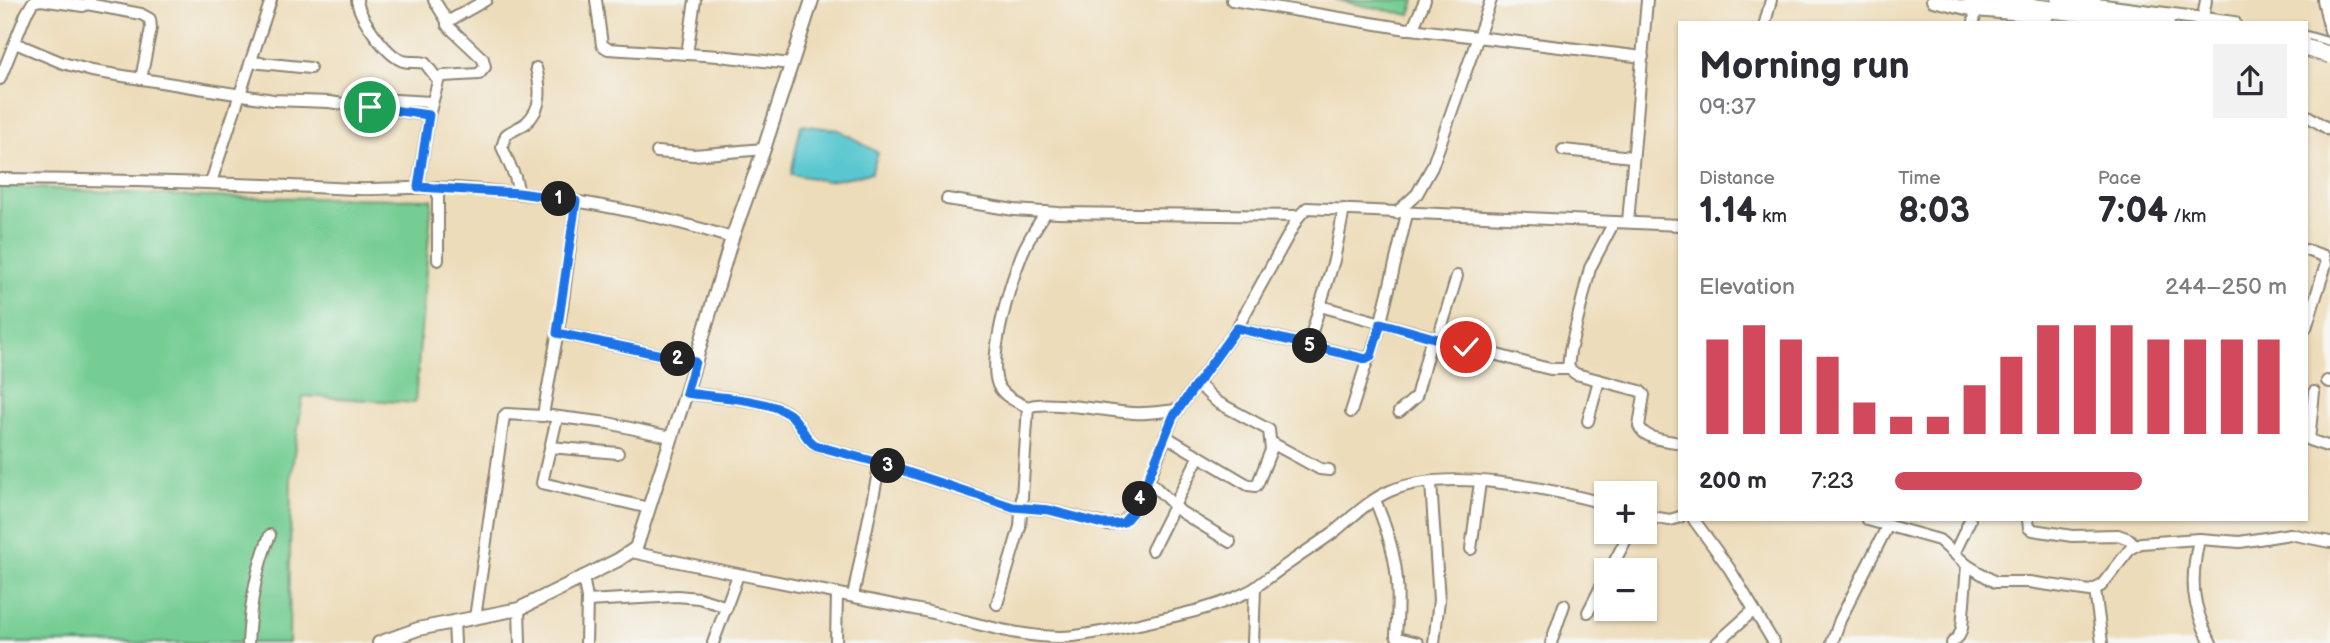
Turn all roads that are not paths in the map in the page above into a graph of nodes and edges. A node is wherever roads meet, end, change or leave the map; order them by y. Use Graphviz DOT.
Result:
graph roads {
  1 [pos="35,0"];
  2 [pos="271,0"];
  3 [pos="357,0"];
  4 [pos="434,0"];
  5 [pos="486,0"];
  6 [pos="596,0"];
  7 [pos="695,0"];
  8 [pos="812,0"];
  9 [pos="1232,0"];
  10 [pos="1425,0"];
  11 [pos="1491,0"];
  12 [pos="1647,0"];
  13 [pos="1771,0"];
  14 [pos="1933,0"];
  15 [pos="2058,0"];
  16 [pos="2206,0"];
  17 [pos="2323,0"];
  18 [pos="89,2"];
  19 [pos="2084,2"];
  20 [pos="1974,11"];
  21 [pos="2203,18"];
  22 [pos="447,21"];
  23 [pos="1766,21"];
  24 [pos="2082,21"];
  25 [pos="2134,21"];
  26 [pos="2222,21"];
  27 [pos="1411,29"];
  28 [pos="2330,31"];
  29 [pos="1479,37"];
  30 [pos="2308,39"];
  31 [pos="15,43"];
  32 [pos="2330,45"];
  33 [pos="2308,49"];
  34 [pos="687,54"];
  35 [pos="2308,56"];
  36 [pos="1643,57"];
  37 [pos="2329,59"];
  38 [pos="250,62"];
  39 [pos="791,64"];
  40 [pos="310,68"];
  41 [pos="537,68"];
  42 [pos="0,79"];
  43 [pos="141,79"];
  44 [pos="438,80"];
  45 [pos="238,95"];
  46 [pos="395,100"];
  47 [pos="431,102"];
  48 [pos="429,115"];
  49 [pos="2308,116"];
  50 [pos="2330,130"];
  51 [pos="764,149"];
  52 [pos="1563,150"];
  53 [pos="657,152"];
  54 [pos="1633,158"];
  55 [pos="0,179"];
  56 [pos="211,182"];
  57 [pos="418,187"];
  58 [pos="438,187"];
  59 [pos="519,193"];
  60 [pos="947,199"];
  61 [pos="576,201"];
  62 [pos="1344,209"];
  63 [pos="1046,212"];
  64 [pos="1401,214"];
  65 [pos="1299,216"];
  66 [pos="1614,222"];
  67 [pos="1628,222"];
  68 [pos="1678,225"];
  69 [pos="732,238"];
  70 [pos="2308,251"];
  71 [pos="438,260"];
  72 [pos="1457,276"];
  73 [pos="1320,306"];
  74 [pos="2308,322"];
  75 [pos="1381,323"];
  76 [pos="1237,328"];
  77 [pos="557,333"];
  78 [pos="1435,338"];
  79 [pos="1308,345"];
  80 [pos="1368,358"];
  81 [pos="695,362"];
  82 [pos="1569,369"];
  83 [pos="1599,380"];
  84 [pos="1198,384"];
  85 [pos="2314,392"];
  86 [pos="686,393"];
  87 [pos="1028,407"];
  88 [pos="1178,410"];
  89 [pos="1351,412"];
  90 [pos="1399,412"];
  91 [pos="543,416"];
  92 [pos="557,418"];
  93 [pos="1588,421"];
  94 [pos="1165,436"];
  95 [pos="670,437"];
  96 [pos="1272,443"];
  97 [pos="1678,443"];
  98 [pos="550,447"];
  99 [pos="2330,447"];
  100 [pos="618,453"];
  101 [pos="1199,456"];
  102 [pos="880,463"];
  103 [pos="1329,470"];
  104 [pos="1149,481"];
  105 [pos="1480,482"];
  106 [pos="1430,483"];
  107 [pos="1375,499"];
  108 [pos="1594,501"];
  109 [pos="1175,505"];
  110 [pos="649,508"];
  111 [pos="1020,508"];
  112 [pos="1657,518"];
  113 [pos="1678,518"];
  114 [pos="1695,521"];
  115 [pos="1872,521"];
  116 [pos="1970,521"];
  117 [pos="2028,521"];
  118 [pos="1888,525"];
  119 [pos="270,535"];
  120 [pos="2199,539"];
  121 [pos="1230,542"];
  122 [pos="2330,542"];
  123 [pos="2135,545"];
  124 [pos="1471,549"];
  125 [pos="1152,550"];
  126 [pos="632,552"];
  127 [pos="1955,552"];
  128 [pos="1967,565"];
  129 [pos="738,575"];
  130 [pos="583,576"];
  131 [pos="1255,588"];
  132 [pos="2095,590"];
  133 [pos="837,593"];
  134 [pos="853,596"];
  135 [pos="1594,600"];
  136 [pos="587,601"];
  137 [pos="997,604"];
  138 [pos="1564,605"];
  139 [pos="727,607"];
  140 [pos="519,609"];
  141 [pos="1754,610"];
  142 [pos="1588,612"];
  143 [pos="475,618"];
  144 [pos="454,621"];
  145 [pos="1061,640"];
  146 [pos="248,643"];
  147 [pos="379,643"];
  148 [pos="455,643"];
  149 [pos="520,643"];
  150 [pos="586,643"];
  151 [pos="713,643"];
  152 [pos="836,643"];
  153 [pos="1253,643"];
  154 [pos="1418,643"];
  155 [pos="1434,643"];
  156 [pos="1551,643"];
  157 [pos="1717,643"];
  158 [pos="1774,643"];
  159 [pos="1832,643"];
  160 [pos="1952,643"];
  161 [pos="2102,643"];
  162 [pos="2211,643"];
  1 -- 18 [label="street"];
  1 -- 31 [label="street"];
  2 -- 38 [label="street"];
  3 -- 44 [label="street"];
  4 -- 22 [label="street"];
  5 -- 22 [label="street"];
  6 -- 34 [label="street"];
  7 -- 34 [label="street"];
  8 -- 39 [label="street"];
  9 -- 27 [label="street"];
  10 -- 27 [label="street"];
  11 -- 29 [label="street"];
  12 -- 36 [label="street"];
  13 -- 23 [label="street"];
  14 -- 20 [label="street"];
  15 -- 19 [label="street"];
  16 -- 21 [label="street"];
  17 -- 28 [label="street"];
  18 -- 43 [label="street"];
  19 -- 21 [label="street"];
  20 -- 24 [label="street"];
  20 -- 25 [label="main road"];
  21 -- 26 [label="street"];
  22 -- 44 [label="street"];
  27 -- 29 [label="street"];
  29 -- 36 [label="street"];
  29 -- 64 [label="street"];
  30 -- 32 [label="street"];
  31 -- 42 [label="street"];
  31 -- 43 [label="street"];
  33 -- 37 [label="main road, bridge"];
  34 -- 39 [label="street"];
  35 -- 37 [label="street"];
  36 -- 54 [label="street"];
  38 -- 40 [label="street"];
  38 -- 45 [label="street"];
  39 -- 51 [label="street"];
  41 -- 59 [label="street"];
  43 -- 45 [label="street"];
  44 -- 47 [label="street"];
  45 -- 48 [label="street"];
  45 -- 56 [label="street"];
  46 -- 47 [label="street"];
  47 -- 48 [label="street"];
  48 -- 57 [label="street"];
  49 -- 50 [label="street"];
  51 -- 53 [label="street"];
  51 -- 69 [label="street"];
  52 -- 54 [label="street"];
  54 -- 67 [label="street"];
  55 -- 56 [label="street"];
  56 -- 57 [label="street"];
  57 -- 58 [label="street"];
  58 -- 59 [label="street"];
  58 -- 71 [label="street"];
  59 -- 61 [label="street"];
  60 -- 63 [label="street"];
  61 -- 69 [label="street"];
  61 -- 77 [label="street"];
  62 -- 64 [label="street"];
  62 -- 65 [label="street"];
  62 -- 73 [label="street"];
  63 -- 65 [label="street"];
  63 -- 87 [label="street"];
  64 -- 66 [label="street"];
  64 -- 75 [label="street"];
  65 -- 76 [label="street"];
  66 -- 67 [label="street"];
  66 -- 82 [label="street"];
  67 -- 68 [label="street"];
  69 -- 81 [label="street"];
  70 -- 74 [label="street"];
  72 -- 78 [label="street"];
  73 -- 75 [label="street"];
  73 -- 79 [label="street"];
  75 -- 78 [label="street"];
  75 -- 80 [label="street"];
  76 -- 79 [label="street"];
  76 -- 84 [label="street"];
  77 -- 81 [label="street"];
  77 -- 91 [label="street"];
  78 -- 82 [label="street"];
  78 -- 90 [label="street"];
  79 -- 80 [label="street"];
  80 -- 89 [label="street"];
  81 -- 86 [label="street"];
  82 -- 83 [label="street"];
  83 -- 93 [label="street"];
  83 -- 97 [label="street"];
  84 -- 88 [label="street"];
  84 -- 96 [label="street"];
  85 -- 99 [label="street"];
  86 -- 95 [label="street"];
  86 -- 102 [label="street"];
  87 -- 88 [label="street"];
  87 -- 111 [label="street"];
  88 -- 94 [label="street"];
  91 -- 92 [label="street"];
  91 -- 143 [label="street"];
  92 -- 95 [label="street"];
  92 -- 98 [label="street"];
  94 -- 101 [label="street"];
  94 -- 104 [label="street"];
  95 -- 110 [label="street"];
  96 -- 101 [label="street"];
  96 -- 103 [label="street"];
  98 -- 100 [label="street"];
  98 -- 110 [label="street"];
  101 -- 109 [label="street"];
  102 -- 111 [label="street"];
  102 -- 134 [label="street"];
  104 -- 109 [label="street"];
  104 -- 111 [label="street"];
  105 -- 106 [label="street"];
  105 -- 108 [label="street"];
  105 -- 124 [label="street"];
  106 -- 107 [label="street"];
  106 -- 155 [label="street"];
  107 -- 131 [label="street"];
  107 -- 154 [label="street"];
  109 -- 121 [label="street"];
  109 -- 125 [label="street"];
  110 -- 126 [label="street"];
  111 -- 137 [label="street"];
  112 -- 113 [label="street"];
  114 -- 141 [label="street"];
  115 -- 118 [label="street"];
  116 -- 127 [label="street"];
  117 -- 123 [label="street"];
  118 -- 127 [label="street"];
  118 -- 159 [label="street"];
  119 -- 146 [label="street"];
  120 -- 122 [label="street"];
  120 -- 123 [label="street"];
  120 -- 162 [label="street"];
  123 -- 132 [label="street"];
  126 -- 129 [label="street"];
  126 -- 130 [label="street"];
  127 -- 128 [label="street"];
  128 -- 132 [label="street"];
  128 -- 160 [label="street"];
  129 -- 133 [label="street"];
  129 -- 139 [label="street"];
  130 -- 136 [label="street"];
  130 -- 140 [label="street"];
  131 -- 145 [label="street"];
  131 -- 153 [label="street"];
  132 -- 161 [label="street"];
  133 -- 134 [label="street"];
  133 -- 152 [label="street"];
  134 -- 145 [label="street"];
  135 -- 142 [label="street"];
  136 -- 139 [label="street"];
  136 -- 150 [label="street"];
  138 -- 156 [label="street"];
  139 -- 151 [label="street"];
  140 -- 143 [label="street"];
  140 -- 149 [label="street"];
  141 -- 157 [label="street"];
  141 -- 158 [label="street"];
  143 -- 144 [label="street"];
  144 -- 147 [label="street"];
  144 -- 148 [label="street"];
}
